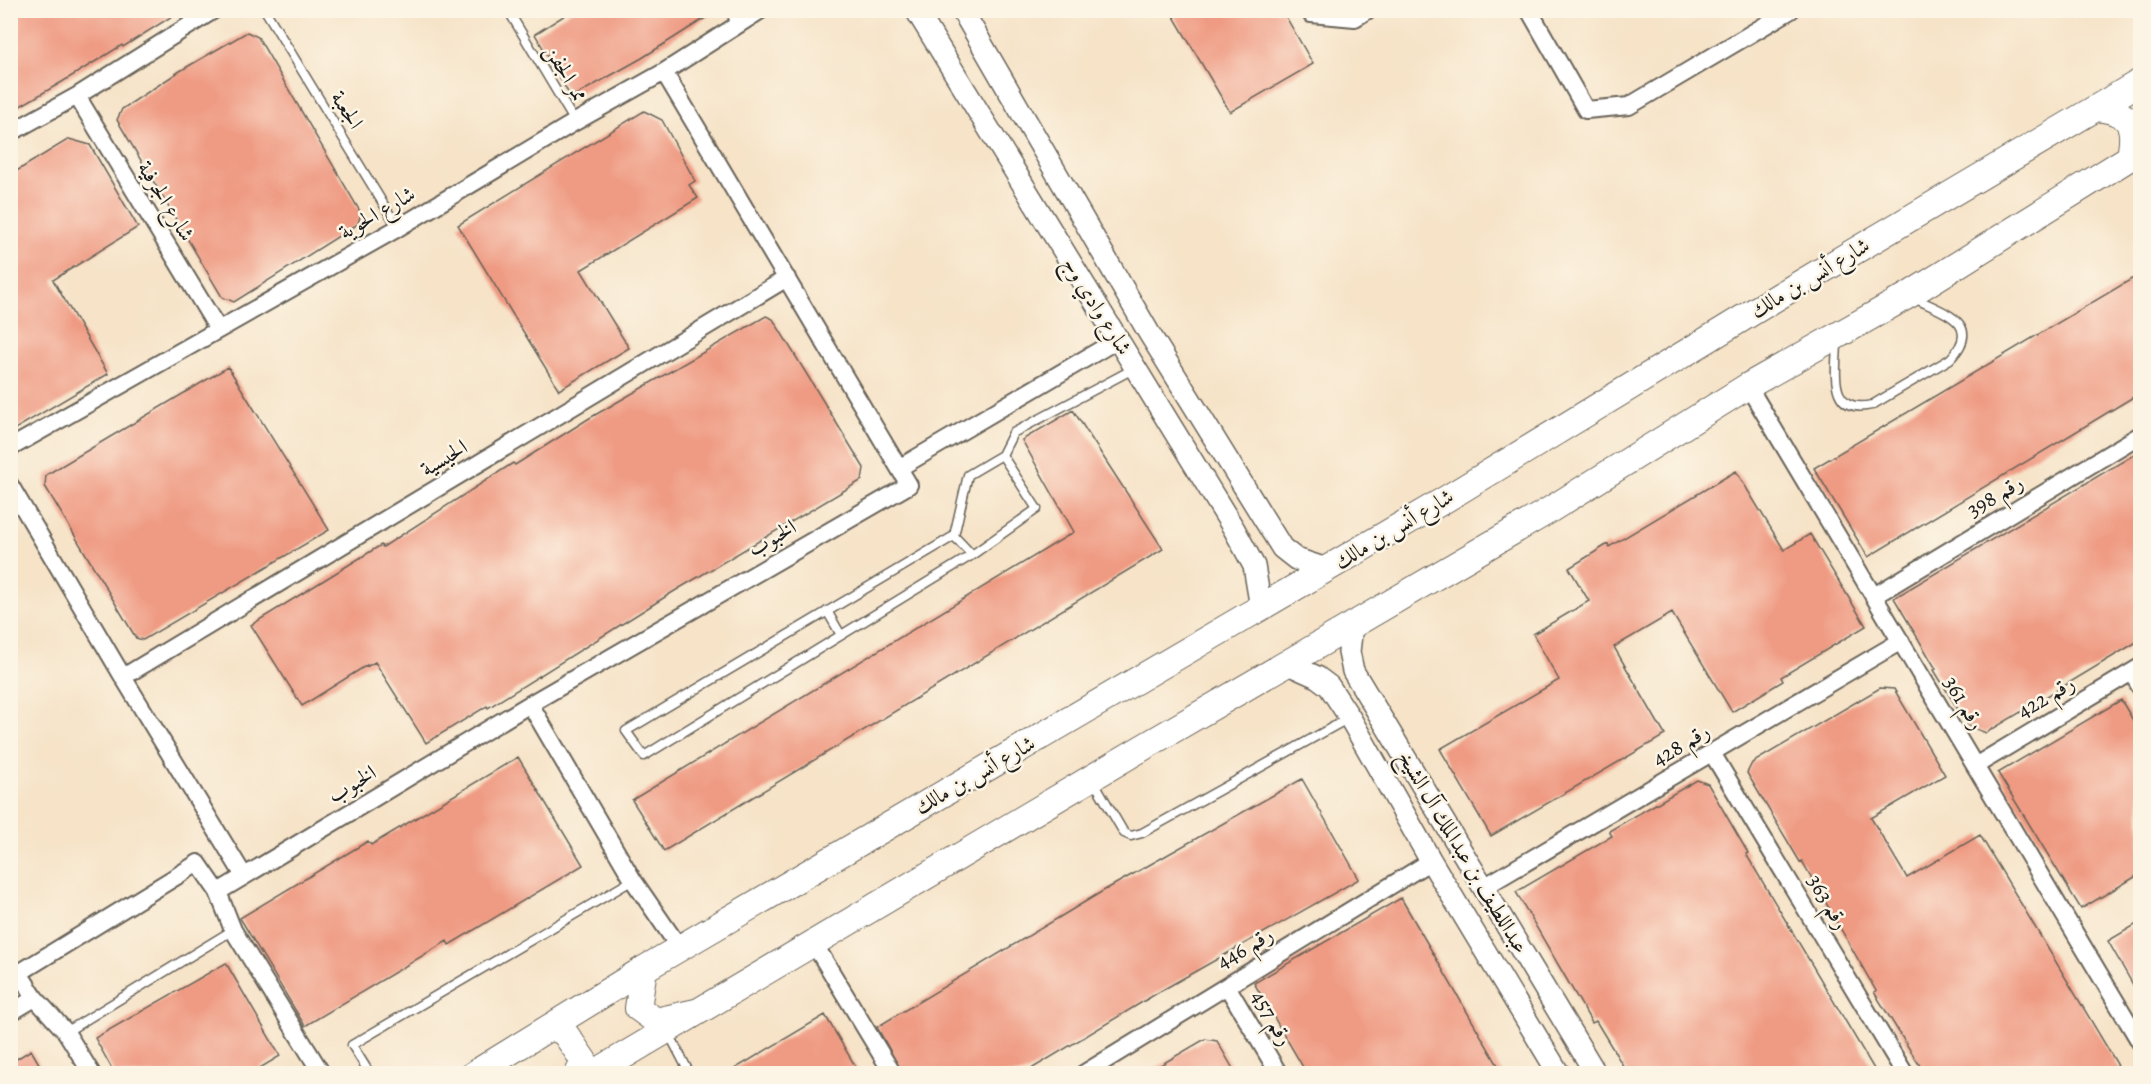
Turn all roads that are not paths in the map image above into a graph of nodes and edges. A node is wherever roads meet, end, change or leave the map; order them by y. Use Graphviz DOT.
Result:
graph roads {
  1 [pos="214,10"];
  2 [pos="265,10"];
  3 [pos="508,10"];
  4 [pos="761,10"];
  5 [pos="916,10"];
  6 [pos="962,10"];
  7 [pos="1368,10"];
  8 [pos="1529,10"];
  9 [pos="1791,10"];
  10 [pos="1310,12"];
  11 [pos="733,17"];
  12 [pos="664,72"];
  13 [pos="2140,82"];
  14 [pos="77,96"];
  15 [pos="2096,108"];
  16 [pos="575,122"];
  17 [pos="10,133"];
  18 [pos="2135,154"];
  19 [pos="398,228"];
  20 [pos="788,278"];
  21 [pos="1909,295"];
  22 [pos="218,329"];
  23 [pos="1837,336"];
  24 [pos="1117,340"];
  25 [pos="1136,368"];
  26 [pos="1748,386"];
  27 [pos="2140,435"];
  28 [pos="10,448"];
  29 [pos="1002,455"];
  30 [pos="899,468"];
  31 [pos="10,485"];
  32 [pos="1260,513"];
  33 [pos="1234,529"];
  34 [pos="954,536"];
  35 [pos="972,555"];
  36 [pos="1326,569"];
  37 [pos="1874,596"];
  38 [pos="1261,608"];
  39 [pos="828,611"];
  40 [pos="1352,625"];
  41 [pos="842,635"];
  42 [pos="1901,641"];
  43 [pos="1288,664"];
  44 [pos="2136,669"];
  45 [pos="123,677"];
  46 [pos="2140,687"];
  47 [pos="530,704"];
  48 [pos="1380,716"];
  49 [pos="1353,724"];
  50 [pos="1712,753"];
  51 [pos="1975,766"];
  52 [pos="1092,778"];
  53 [pos="1431,861"];
  54 [pos="244,876"];
  55 [pos="633,880"];
  56 [pos="1484,887"];
  57 [pos="218,892"];
  58 [pos="233,930"];
  59 [pos="1513,935"];
  60 [pos="813,942"];
  61 [pos="679,947"];
  62 [pos="1486,951"];
  63 [pos="644,969"];
  64 [pos="1227,986"];
  65 [pos="35,998"];
  66 [pos="696,1012"];
  67 [pos="10,1013"];
  68 [pos="550,1027"];
  69 [pos="666,1029"];
  70 [pos="66,1032"];
  71 [pos="2140,1042"];
  72 [pos="92,1074"];
  73 [pos="321,1074"];
  74 [pos="370,1074"];
  75 [pos="474,1074"];
  76 [pos="578,1074"];
  77 [pos="593,1074"];
  78 [pos="690,1074"];
  79 [pos="893,1074"];
  80 [pos="1083,1074"];
  81 [pos="1279,1074"];
  82 [pos="1559,1074"];
  83 [pos="1596,1074"];
  84 [pos="1905,1074"];
  1 -- 14 [label="street"];
  2 -- 19 [label="lane, الجعبة"];
  3 -- 16 [label="lane, ممر الجفن"];
  4 -- 11 [label="street, شارع الحوية"];
  5 -- 24 [label="street, شارع وادي وج"];
  6 -- 32 [label="street, شارع وادي وج"];
  7 -- 10 [label="street"];
  8 -- 9 [label="street"];
  11 -- 12 [label="street, شارع الحوية"];
  12 -- 16 [label="street, شارع الحوية"];
  12 -- 20 [label="street, الخبوب"];
  13 -- 15 [label="main road, شارع أنس بن مالك"];
  14 -- 17 [label="street"];
  14 -- 22 [label="street, شارع الجرفية"];
  15 -- 18 [label="main road"];
  15 -- 36 [label="main road, شارع أنس بن مالك"];
  16 -- 19 [label="street, شارع الحوية"];
  18 -- 21 [label="main road"];
  19 -- 22 [label="street, شارع الحوية"];
  20 -- 30 [label="street, الخبوب"];
  20 -- 45 [label="street, الحيسية"];
  21 -- 23 [label="main road"];
  21 -- 23 [label="lane"];
  22 -- 28 [label="street, شارع الحوية"];
  23 -- 26 [label="main road"];
  24 -- 25 [label="street, شارع وادي وج"];
  24 -- 30 [label="street"];
  25 -- 29 [label="lane"];
  25 -- 33 [label="street, شارع وادي وج"];
  26 -- 37 [label="street, رقم 361"];
  26 -- 40 [label="main road"];
  27 -- 37 [label="street, رقم 398"];
  29 -- 34 [label="lane"];
  29 -- 35 [label="lane"];
  30 -- 47 [label="street, الخبوب"];
  31 -- 45 [label="street"];
  32 -- 33 [label="street"];
  32 -- 36 [label="street, شارع وادي وج"];
  33 -- 38 [label="street, شارع وادي وج"];
  34 -- 35 [label="lane"];
  34 -- 39 [label="lane"];
  35 -- 41 [label="lane"];
  36 -- 38 [label="main road, شارع أنس بن مالك"];
  37 -- 42 [label="street, رقم 361"];
  38 -- 61 [label="main road, شارع أنس بن مالك"];
  39 -- 41 [label="lane"];
  39 -- 41 [label="lane"];
  40 -- 43 [label="main road"];
  40 -- 48 [label="street, عبداللطيف بن عبدالملك آل الشيخ"];
  42 -- 50 [label="street, رقم 428"];
  42 -- 51 [label="street, رقم 361"];
  43 -- 49 [label="street, عبداللطيف بن عبدالملك آل الشيخ"];
  43 -- 52 [label="main road"];
  44 -- 46 [label="street"];
  44 -- 51 [label="street, رقم 422"];
  45 -- 54 [label="street"];
  47 -- 54 [label="street, الخبوب"];
  47 -- 55 [label="street"];
  48 -- 49 [label="street"];
  48 -- 56 [label="street, عبداللطيف بن عبدالملك آل الشيخ"];
  49 -- 52 [label="lane"];
  49 -- 53 [label="street, عبداللطيف بن عبدالملك آل الشيخ"];
  50 -- 56 [label="street, رقم 428"];
  50 -- 84 [label="street, رقم 363"];
  51 -- 71 [label="street, رقم 361"];
  52 -- 60 [label="main road"];
  53 -- 62 [label="street, عبداللطيف بن عبدالملك آل الشيخ"];
  53 -- 64 [label="street, رقم 446"];
  54 -- 57 [label="street, الخبوب"];
  55 -- 61 [label="street"];
  55 -- 74 [label="lane"];
  56 -- 59 [label="street, عبداللطيف بن عبدالملك آل الشيخ"];
  57 -- 58 [label="street"];
  57 -- 65 [label="street"];
  58 -- 70 [label="lane"];
  58 -- 73 [label="street"];
  59 -- 62 [label="street"];
  59 -- 83 [label="street, عبداللطيف بن عبدالملك آل الشيخ"];
  60 -- 66 [label="main road"];
  60 -- 79 [label="street"];
  61 -- 63 [label="main road, شارع أنس بن مالك"];
  62 -- 82 [label="street, عبداللطيف بن عبدالملك آل الشيخ"];
  63 -- 66 [label="main road"];
  63 -- 68 [label="main road, شارع أنس بن مالك"];
  64 -- 80 [label="street, رقم 446"];
  64 -- 81 [label="street, رقم 457"];
  65 -- 67 [label="street"];
  65 -- 70 [label="street"];
  66 -- 69 [label="main road"];
  68 -- 75 [label="main road, شارع أنس بن مالك"];
  68 -- 76 [label="main road"];
  69 -- 77 [label="main road"];
  69 -- 78 [label="lane"];
  70 -- 72 [label="street"];
}
